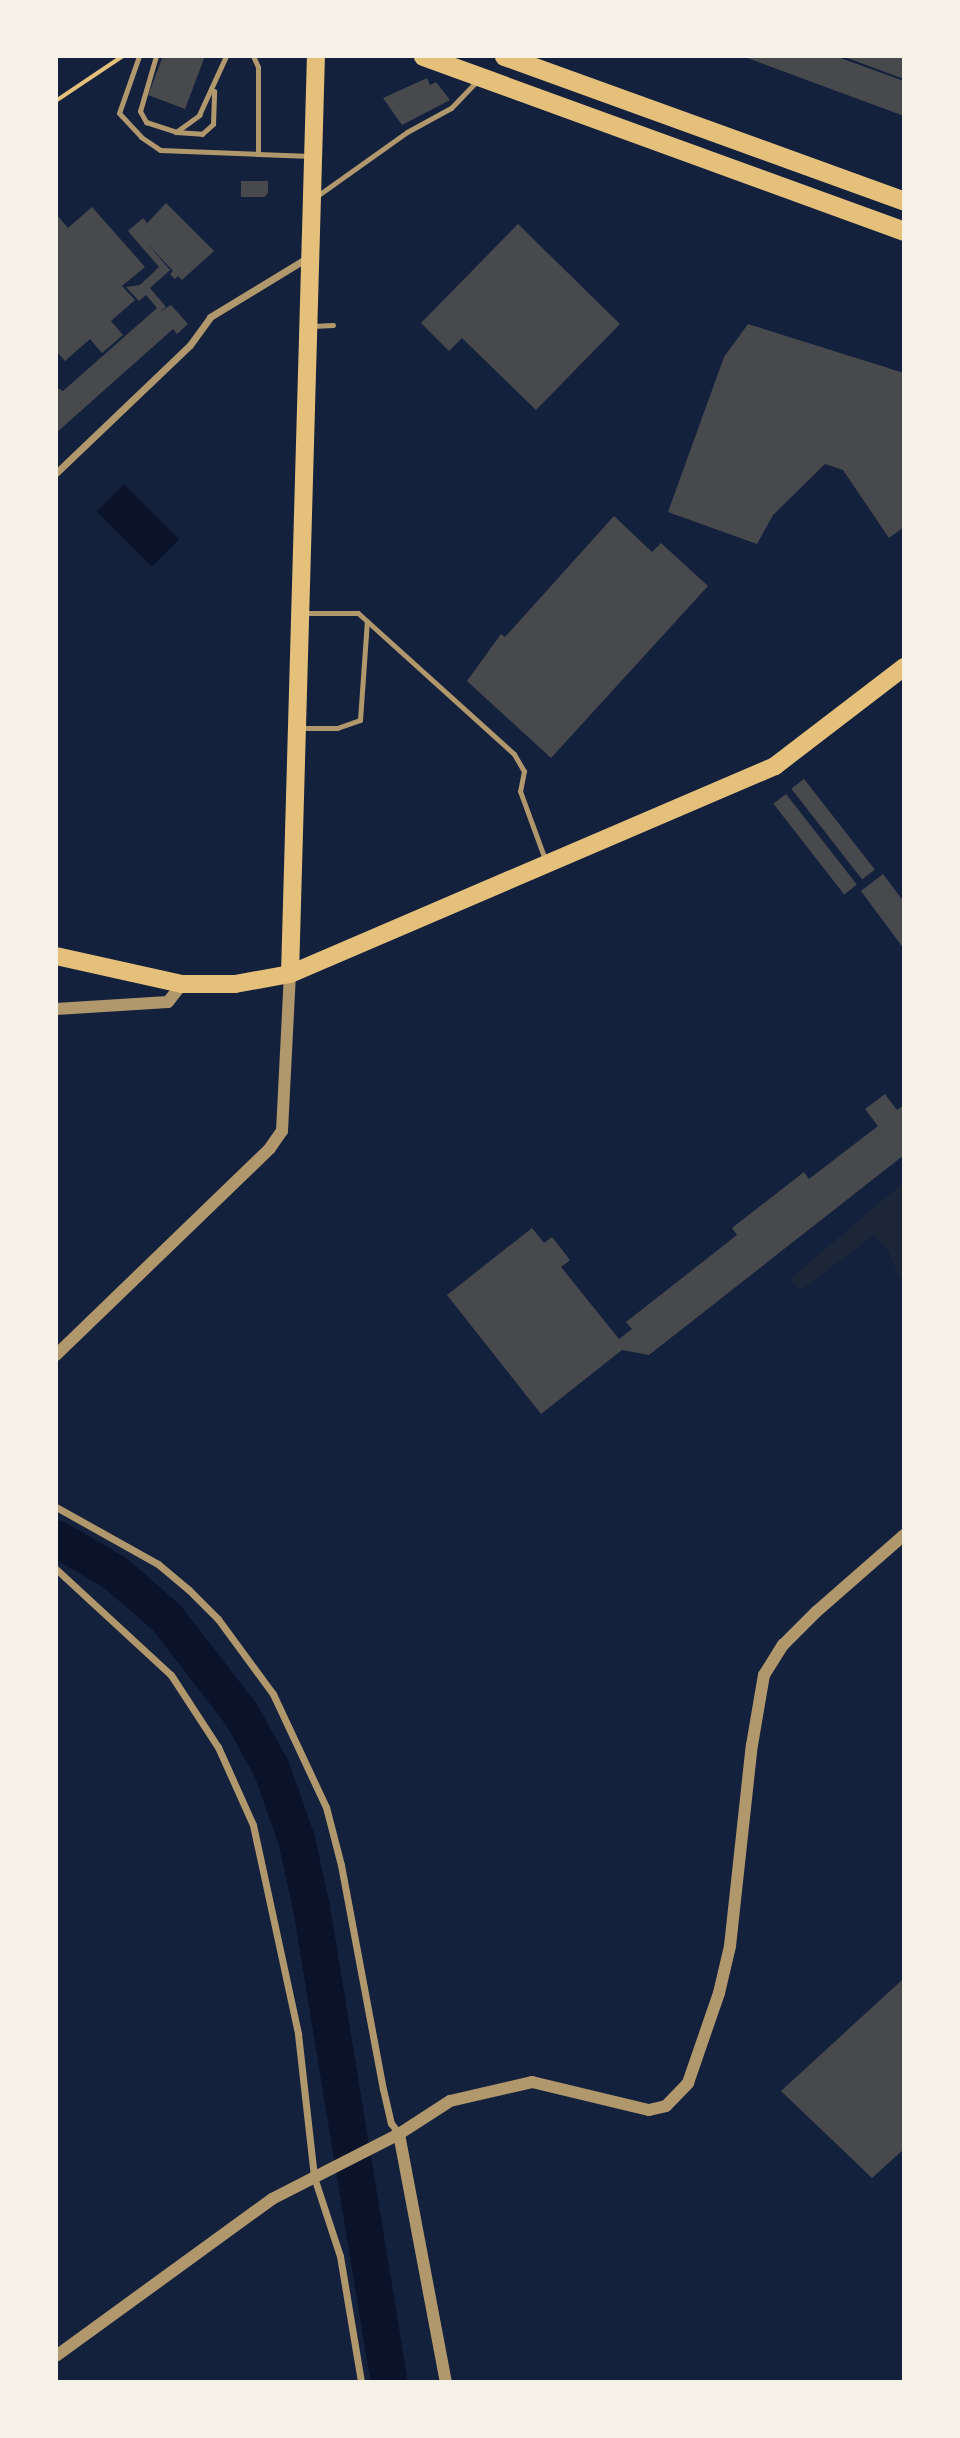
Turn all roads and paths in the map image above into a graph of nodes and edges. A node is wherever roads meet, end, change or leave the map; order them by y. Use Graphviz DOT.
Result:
graph roads {
  1 [pos="123,56"];
  2 [pos="139,56"];
  3 [pos="156,56"];
  4 [pos="226,56"];
  5 [pos="253,56"];
  6 [pos="316,56"];
  7 [pos="423,56"];
  8 [pos="504,56"];
  9 [pos="481,77"];
  10 [pos="214,91"];
  11 [pos="56,101"];
  12 [pos="176,132"];
  13 [pos="258,154"];
  14 [pos="311,156"];
  15 [pos="309,201"];
  16 [pos="904,201"];
  17 [pos="904,231"];
  18 [pos="308,258"];
  19 [pos="333,325"];
  20 [pos="306,326"];
  21 [pos="56,473"];
  22 [pos="299,613"];
  23 [pos="367,621"];
  24 [pos="904,667"];
  25 [pos="296,728"];
  26 [pos="547,865"];
  27 [pos="56,956"];
  28 [pos="290,974"];
  29 [pos="182,984"];
  30 [pos="56,1009"];
  31 [pos="56,1355"];
  32 [pos="56,1507"];
  33 [pos="904,1535"];
  34 [pos="56,1569"];
  35 [pos="399,2134"];
  36 [pos="318,2175"];
  37 [pos="56,2356"];
  38 [pos="361,2382"];
  39 [pos="446,2382"];
  1 -- 11 [label="path"];
  2 -- 13 [label="lane"];
  3 -- 12 [label="lane"];
  4 -- 10 [label="lane"];
  5 -- 13 [label="lane"];
  6 -- 14 [label="main road"];
  7 -- 9 [label="highway"];
  8 -- 16 [label="highway"];
  9 -- 15 [label="lane"];
  9 -- 17 [label="highway"];
  10 -- 12 [label="lane"];
  10 -- 12 [label="lane"];
  13 -- 14 [label="lane"];
  14 -- 15 [label="main road"];
  15 -- 18 [label="main road"];
  18 -- 20 [label="main road"];
  18 -- 21 [label="street"];
  19 -- 20 [label="lane"];
  20 -- 22 [label="main road"];
  22 -- 23 [label="lane"];
  22 -- 25 [label="main road"];
  23 -- 25 [label="lane"];
  23 -- 26 [label="lane"];
  24 -- 26 [label="main road"];
  25 -- 28 [label="main road"];
  26 -- 28 [label="main road"];
  27 -- 29 [label="main road"];
  28 -- 29 [label="main road"];
  28 -- 31 [label="street"];
  29 -- 30 [label="street"];
  32 -- 35 [label="street"];
  33 -- 35 [label="street"];
  34 -- 36 [label="street"];
  35 -- 36 [label="street"];
  35 -- 39 [label="street"];
  36 -- 37 [label="street"];
  36 -- 38 [label="street"];
}
